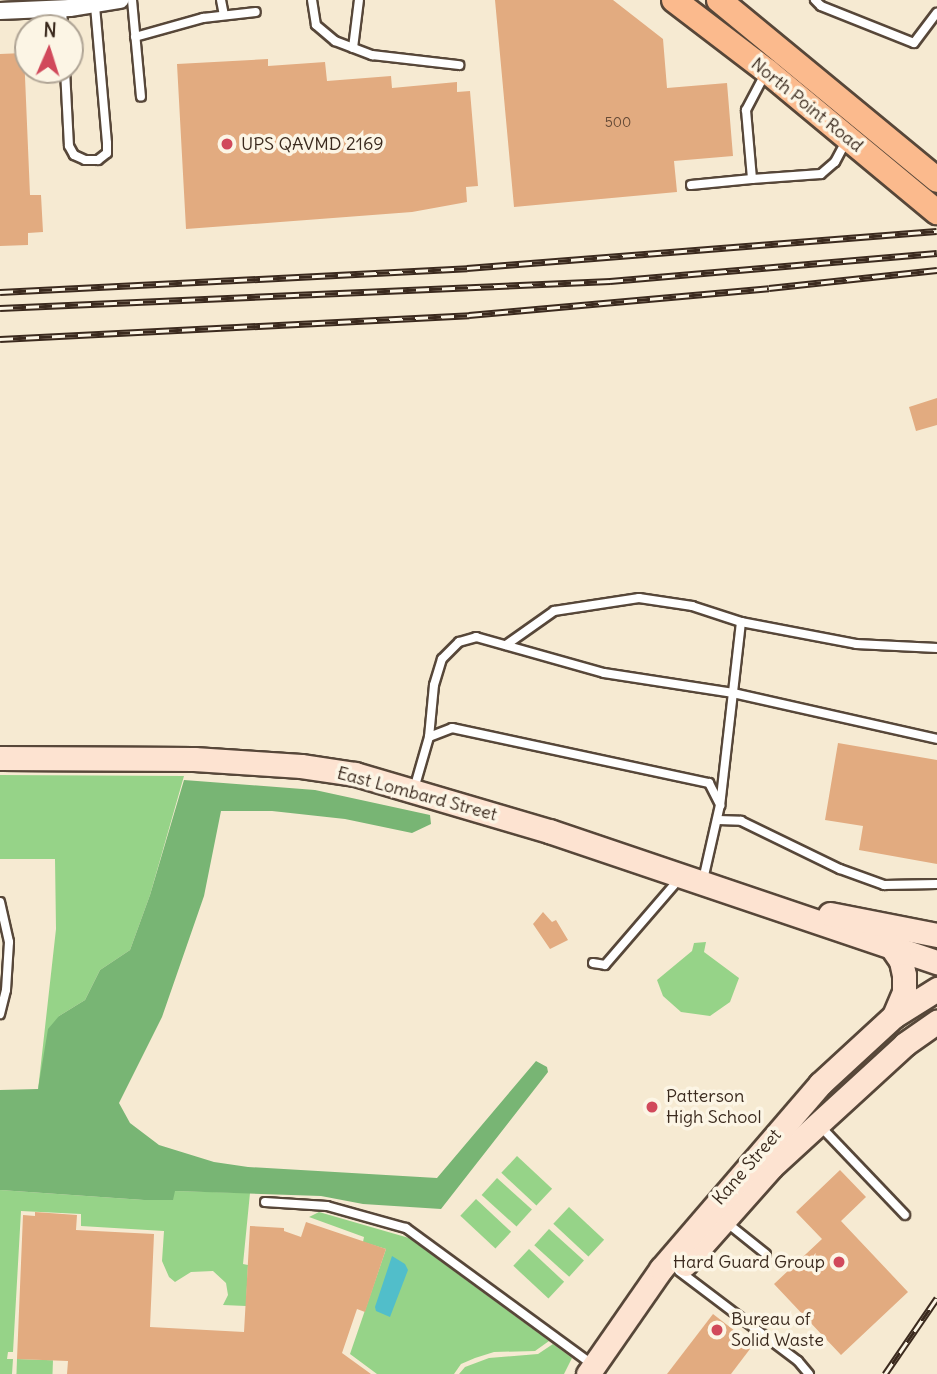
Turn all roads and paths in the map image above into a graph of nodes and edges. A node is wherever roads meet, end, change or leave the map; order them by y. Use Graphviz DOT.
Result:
graph roads {
  1 [pos="120,0"];
  2 [pos="132,0"];
  3 [pos="221,0"];
  4 [pos="312,0"];
  5 [pos="359,0"];
  6 [pos="674,0"];
  7 [pos="719,0"];
  8 [pos="815,0"];
  9 [pos="42,5"];
  10 [pos="95,5"];
  11 [pos="62,8"];
  12 [pos="0,11"];
  13 [pos="256,12"];
  14 [pos="937,13"];
  15 [pos="62,14"];
  16 [pos="224,15"];
  17 [pos="700,20"];
  18 [pos="135,37"];
  19 [pos="354,48"];
  20 [pos="459,65"];
  21 [pos="767,71"];
  22 [pos="813,77"];
  23 [pos="66,84"];
  24 [pos="141,97"];
  25 [pos="797,97"];
  26 [pos="847,138"];
  27 [pos="752,179"];
  28 [pos="937,180"];
  29 [pos="691,185"];
  30 [pos="937,212"];
  31 [pos="741,622"];
  32 [pos="506,645"];
  33 [pos="937,648"];
  34 [pos="733,693"];
  35 [pos="429,737"];
  36 [pos="937,739"];
  37 [pos="0,758"];
  38 [pos="414,789"];
  39 [pos="720,805"];
  40 [pos="718,820"];
  41 [pos="692,879"];
  42 [pos="937,884"];
  43 [pos="0,902"];
  44 [pos="778,908"];
  45 [pos="932,935"];
  46 [pos="890,945"];
  47 [pos="937,962"];
  48 [pos="593,963"];
  49 [pos="937,989"];
  50 [pos="0,1014"];
  51 [pos="894,1017"];
  52 [pos="937,1022"];
  53 [pos="818,1124"];
  54 [pos="265,1202"];
  55 [pos="905,1215"];
  56 [pos="724,1220"];
  57 [pos="766,1254"];
  58 [pos="679,1271"];
  59 [pos="591,1371"];
  60 [pos="809,1374"];
  1 -- 10 [label="street"];
  2 -- 18 [label="lane"];
  3 -- 16 [label="lane"];
  4 -- 19 [label="lane"];
  5 -- 19 [label="lane"];
  6 -- 17 [label="main road, North Point Road"];
  7 -- 17 [label="main road"];
  7 -- 22 [label="main road, North Point Road"];
  8 -- 14 [label="lane"];
  9 -- 11 [label="street"];
  9 -- 12 [label="street"];
  10 -- 11 [label="street"];
  10 -- 23 [label="lane"];
  11 -- 15 [label="lane"];
  13 -- 16 [label="lane"];
  16 -- 18 [label="lane"];
  17 -- 21 [label="main road, North Point Road"];
  18 -- 24 [label="lane"];
  19 -- 20 [label="lane"];
  21 -- 25 [label="main road, North Point Road"];
  21 -- 27 [label="lane"];
  22 -- 25 [label="main road"];
  22 -- 28 [label="main road, North Point Road"];
  25 -- 26 [label="main road, North Point Road"];
  26 -- 27 [label="lane"];
  26 -- 30 [label="main road, North Point Road"];
  27 -- 29 [label="lane"];
  31 -- 32 [label="lane"];
  31 -- 33 [label="lane"];
  31 -- 34 [label="lane"];
  32 -- 34 [label="lane"];
  32 -- 35 [label="lane"];
  34 -- 36 [label="lane"];
  34 -- 39 [label="lane"];
  35 -- 38 [label="lane"];
  35 -- 39 [label="lane"];
  37 -- 38 [label="main road, East Lombard Street"];
  38 -- 41 [label="main road, East Lombard Street"];
  39 -- 40 [label="lane"];
  40 -- 41 [label="lane"];
  40 -- 42 [label="lane"];
  41 -- 44 [label="main road, East Lombard Street"];
  41 -- 48 [label="lane"];
  43 -- 50 [label="lane"];
  44 -- 45 [label="main road, East Lombard Street"];
  44 -- 46 [label="main road, East Lombard Street"];
  46 -- 47 [label="main road, East Lombard Street"];
  46 -- 51 [label="main road"];
  49 -- 51 [label="main road, Kane Street"];
  51 -- 59 [label="main road, Kane Street"];
  52 -- 53 [label="main road, Kane Street"];
  53 -- 55 [label="lane"];
  53 -- 56 [label="main road, Kane Street"];
  54 -- 59 [label="lane"];
  56 -- 57 [label="lane"];
  56 -- 58 [label="main road, Kane Street"];
  58 -- 59 [label="main road, Kane Street"];
  58 -- 60 [label="lane"];
}
